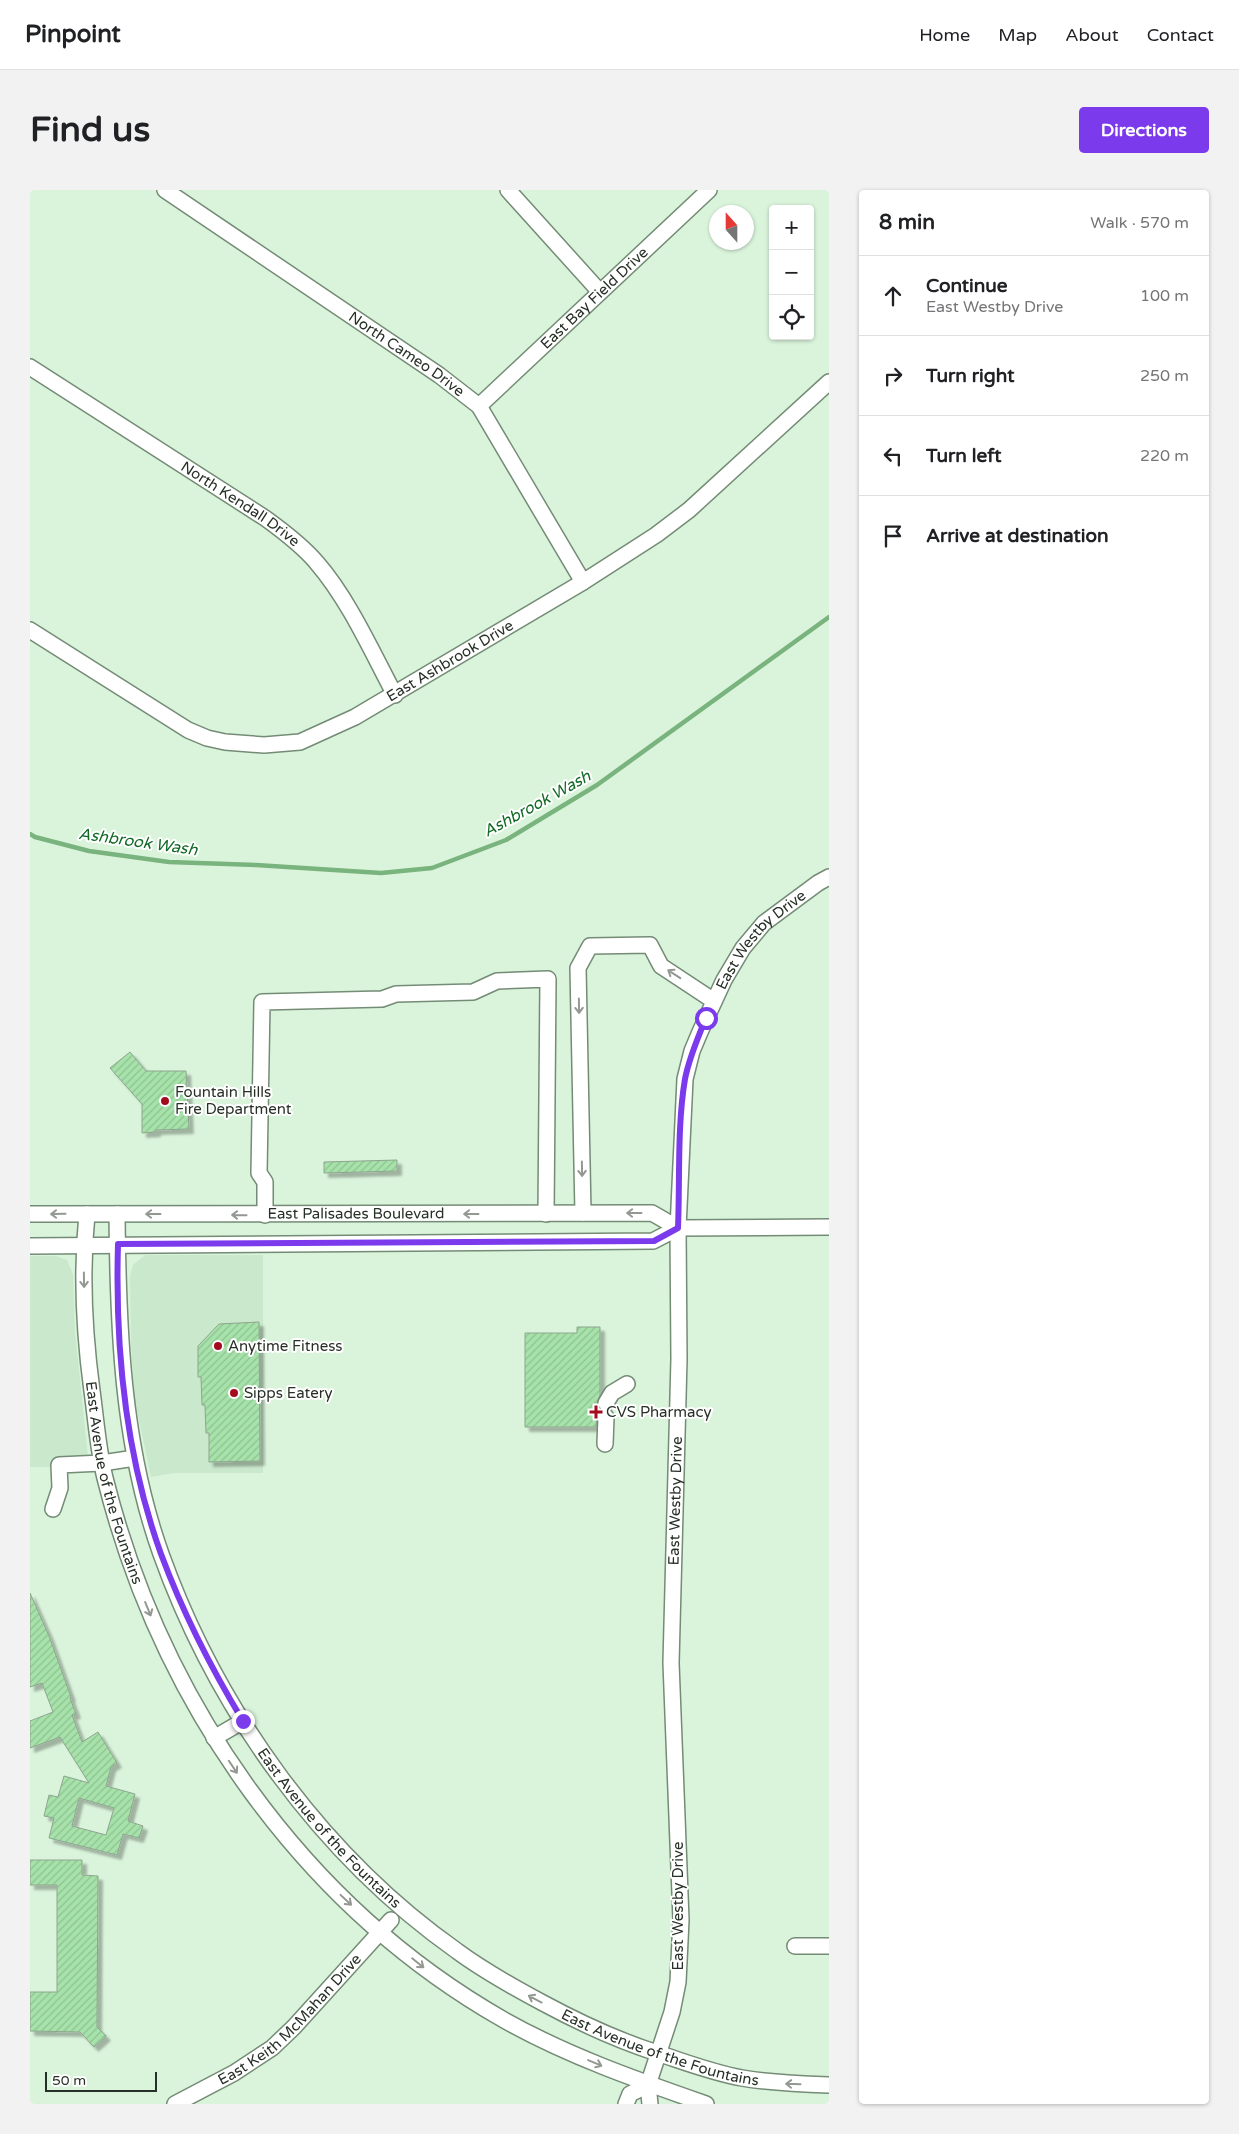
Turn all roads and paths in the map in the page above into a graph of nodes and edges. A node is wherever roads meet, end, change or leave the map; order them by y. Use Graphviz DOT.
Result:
graph roads {
  1 [pos="165,190"];
  2 [pos="508,190"];
  3 [pos="709,190"];
  4 [pos="600,292"];
  5 [pos="30,367"];
  6 [pos="829,382"];
  7 [pos="479,406"];
  8 [pos="583,582"];
  9 [pos="30,630"];
  10 [pos="396,695"];
  11 [pos="829,877"];
  12 [pos="714,1001"];
  13 [pos="583,1213"];
  14 [pos="30,1214"];
  15 [pos="87,1214"];
  16 [pos="117,1214"];
  17 [pos="546,1214"];
  18 [pos="265,1215"];
  19 [pos="829,1227"];
  20 [pos="678,1228"];
  21 [pos="808,1228"];
  22 [pos="829,1238"];
  23 [pos="118,1244"];
  24 [pos="30,1246"];
  25 [pos="84,1246"];
  26 [pos="627,1384"];
  27 [pos="605,1444"];
  28 [pos="135,1458"];
  29 [pos="102,1463"];
  30 [pos="54,1510"];
  31 [pos="243,1721"];
  32 [pos="214,1738"];
  33 [pos="391,1920"];
  34 [pos="380,1933"];
  35 [pos="796,1946"];
  36 [pos="829,1946"];
  37 [pos="660,2054"];
  38 [pos="648,2085"];
  39 [pos="829,2085"];
  40 [pos="175,2104"];
  41 [pos="626,2104"];
  42 [pos="650,2104"];
  43 [pos="706,2104"];
  1 -- 7 [label="street, North Cameo Drive"];
  2 -- 4 [label="street"];
  3 -- 4 [label="street, East Bay Field Drive"];
  4 -- 7 [label="street, East Bay Field Drive"];
  5 -- 10 [label="street, North Kendall Drive"];
  6 -- 8 [label="street, East Ashbrook Drive"];
  7 -- 8 [label="street, North Cameo Drive"];
  8 -- 10 [label="street, East Ashbrook Drive"];
  9 -- 10 [label="street, East Ashbrook Drive"];
  11 -- 12 [label="street, East Westby Drive"];
  12 -- 13 [label="street, one-way"];
  12 -- 20 [label="street, East Westby Drive"];
  13 -- 17 [label="street, East Palisades Boulevard"];
  20 -- 13 [label="street, East Palisades Boulevard, one-way"];
  15 -- 14 [label="street, East Palisades Boulevard, one-way"];
  15 -- 16 [label="street, East Palisades Boulevard"];
  15 -- 25 [label="street, East Avenue of the Fountains"];
  18 -- 16 [label="street, East Palisades Boulevard, one-way"];
  16 -- 23 [label="street, East Avenue of the Fountains"];
  17 -- 18 [label="street, East Palisades Boulevard, one-way"];
  17 -- 18 [label="street"];
  19 -- 21 [label="street, East Palisades Boulevard"];
  20 -- 21 [label="street, East Palisades Boulevard"];
  20 -- 23 [label="street, East Palisades Boulevard"];
  20 -- 37 [label="street, East Westby Drive"];
  21 -- 22 [label="street"];
  23 -- 25 [label="street, East Palisades Boulevard"];
  23 -- 28 [label="street, East Avenue of the Fountains"];
  24 -- 25 [label="street, East Palisades Boulevard"];
  25 -- 29 [label="street, East Avenue of the Fountains, one-way"];
  26 -- 27 [label="street"];
  28 -- 29 [label="street"];
  28 -- 31 [label="street, East Avenue of the Fountains"];
  29 -- 30 [label="street"];
  29 -- 32 [label="street, East Avenue of the Fountains, one-way"];
  31 -- 32 [label="street"];
  37 -- 31 [label="street, East Avenue of the Fountains, one-way"];
  32 -- 34 [label="street, East Avenue of the Fountains, one-way"];
  33 -- 34 [label="street, East Keith McMahan Drive"];
  34 -- 38 [label="street, East Avenue of the Fountains, one-way"];
  34 -- 40 [label="street, East Keith McMahan Drive"];
  35 -- 36 [label="street"];
  37 -- 38 [label="street, East Westby Drive"];
  39 -- 37 [label="street, East Avenue of the Fountains, one-way"];
  38 -- 41 [label="street"];
  38 -- 42 [label="street"];
  38 -- 43 [label="street, East Avenue of the Fountains"];
}
